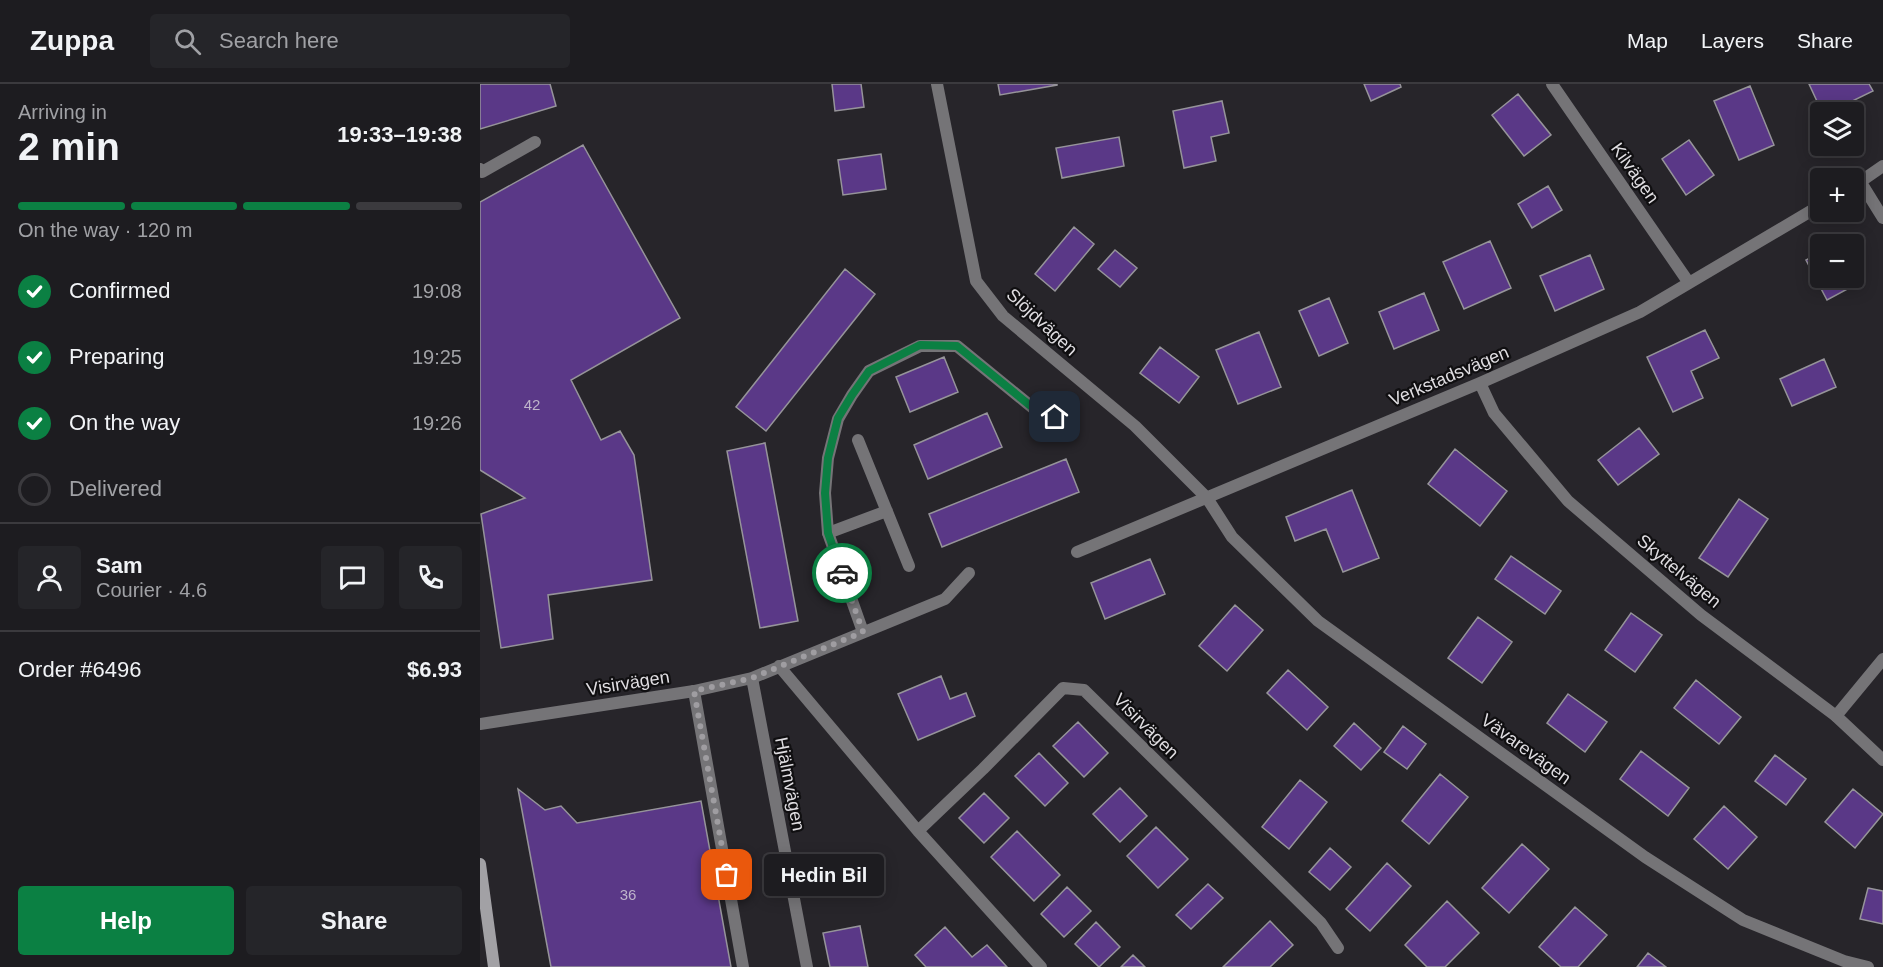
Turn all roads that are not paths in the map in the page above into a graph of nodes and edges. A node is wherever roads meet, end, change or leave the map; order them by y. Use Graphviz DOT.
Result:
graph roads {
  1 [pos="937,84"];
  2 [pos="1552,84"];
  3 [pos="535,142"];
  4 [pos="1883,166"];
  5 [pos="480,169"];
  6 [pos="1864,178"];
  7 [pos="1864,192"];
  8 [pos="1810,212"];
  9 [pos="1883,218"];
  10 [pos="1689,283"];
  11 [pos="1479,383"];
  12 [pos="1071,421"];
  13 [pos="858,440"];
  14 [pos="1208,498"];
  15 [pos="886,511"];
  16 [pos="828,533"];
  17 [pos="1077,552"];
  18 [pos="909,566"];
  19 [pos="969,573"];
  20 [pos="863,632"];
  21 [pos="1883,659"];
  22 [pos="779,666"];
  23 [pos="752,678"];
  24 [pos="694,691"];
  25 [pos="1836,716"];
  26 [pos="480,724"];
  27 [pos="1883,760"];
  28 [pos="918,831"];
  29 [pos="480,864"];
  30 [pos="1338,948"];
  31 [pos="494,967"];
  32 [pos="743,967"];
  33 [pos="807,967"];
  34 [pos="1041,967"];
  35 [pos="1868,967"];
  1 -- 14 [label="street, Slöjdvägen"];
  2 -- 10 [label="street, Kilvägen"];
  3 -- 5 [label="street"];
  4 -- 6 [label="street"];
  7 -- 9 [label="street"];
  8 -- 10 [label="street, Verkstadsvägen"];
  10 -- 11 [label="street, Verkstadsvägen"];
  11 -- 14 [label="street, Verkstadsvägen"];
  11 -- 25 [label="street, Skyttelvägen"];
  12 -- 16 [label="street"];
  13 -- 15 [label="street"];
  14 -- 17 [label="street, Verkstadsvägen"];
  14 -- 35 [label="street, Vävarevägen"];
  15 -- 16 [label="street"];
  15 -- 18 [label="street"];
  16 -- 20 [label="street"];
  19 -- 20 [label="street, Visirvägen"];
  20 -- 22 [label="street, Visirvägen"];
  21 -- 25 [label="street"];
  22 -- 23 [label="street, Visirvägen"];
  22 -- 28 [label="street"];
  23 -- 24 [label="street, Visirvägen"];
  23 -- 33 [label="street, Hjälmvägen"];
  24 -- 26 [label="street, Visirvägen"];
  24 -- 32 [label="street"];
  25 -- 27 [label="street, Skyttelvägen"];
  28 -- 30 [label="street, Visirvägen"];
  28 -- 34 [label="street"];
  29 -- 31 [label="street"];
}
